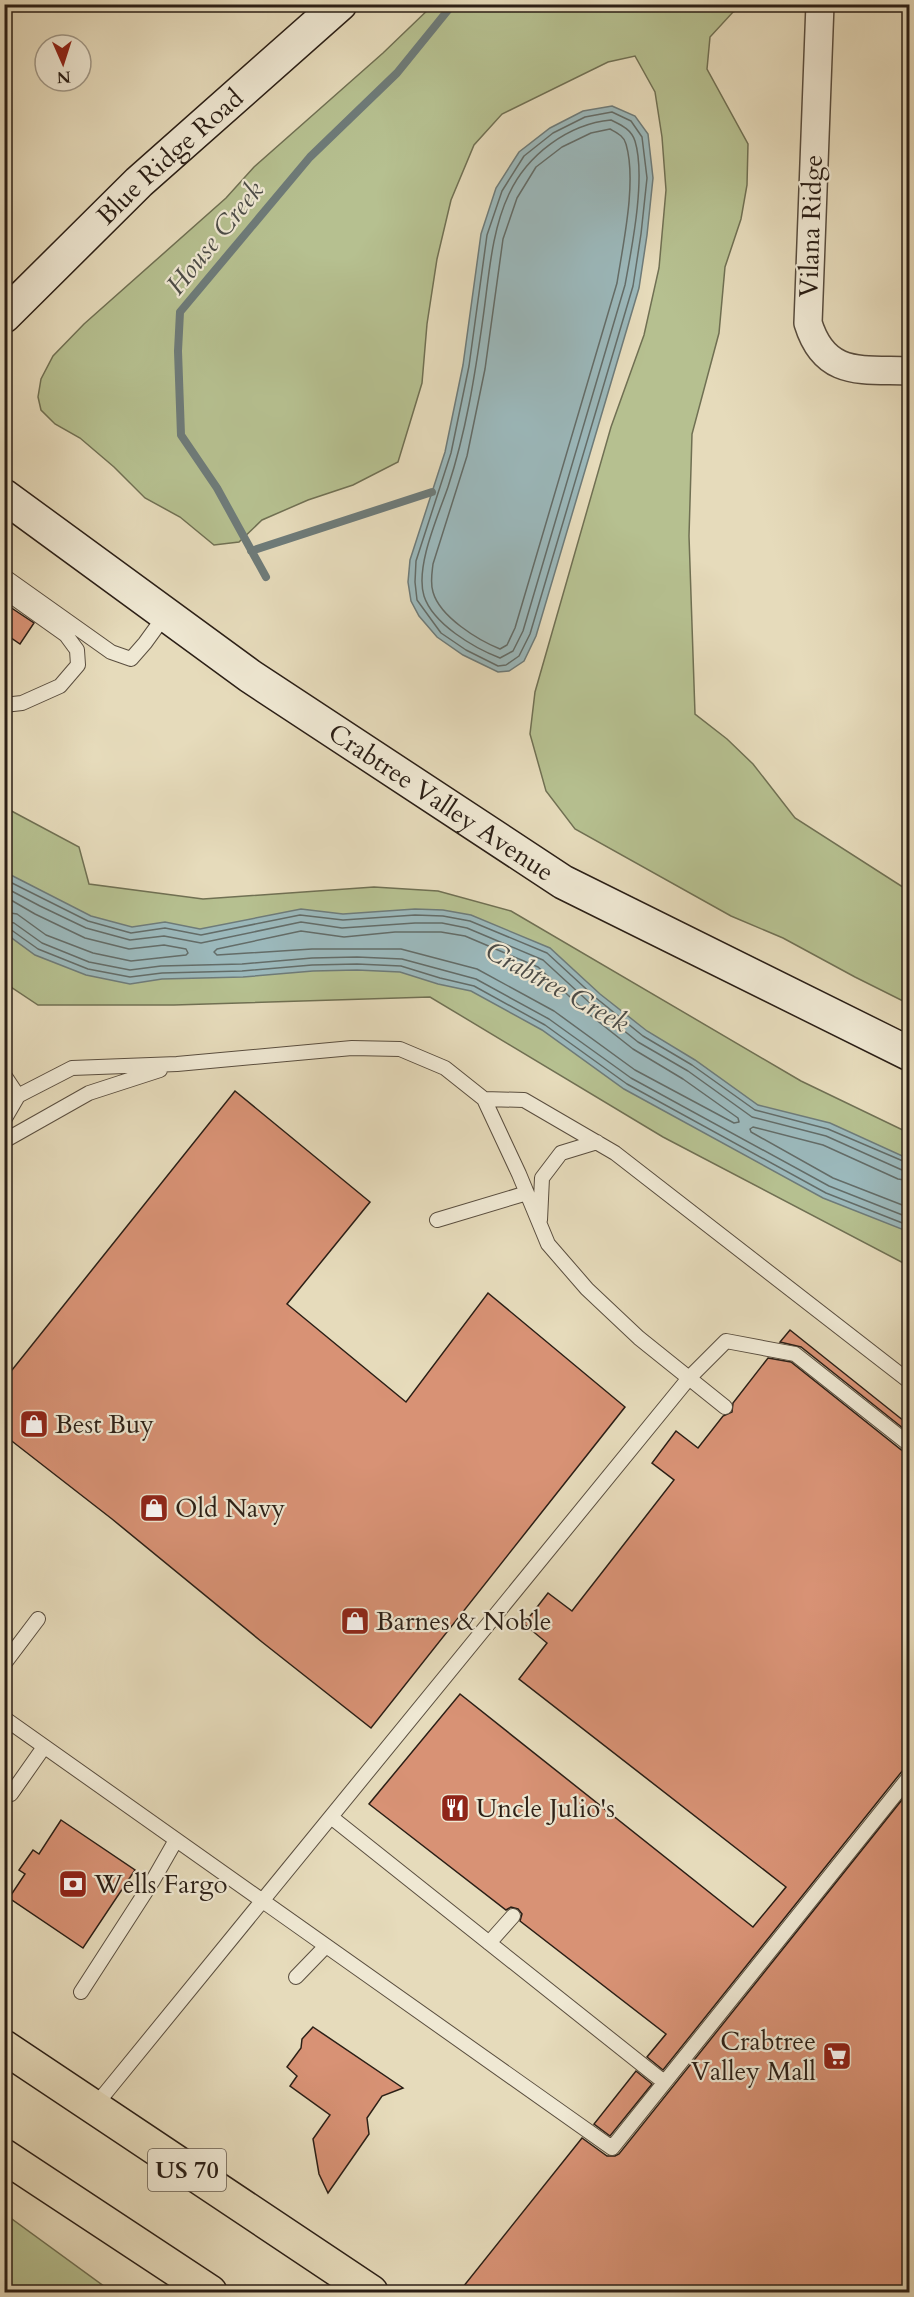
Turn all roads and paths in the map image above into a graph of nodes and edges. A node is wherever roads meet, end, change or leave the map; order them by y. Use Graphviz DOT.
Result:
graph roads {
  1 [pos="340,4"];
  2 [pos="820,4"];
  3 [pos="4,316"];
  4 [pos="909,370"];
  5 [pos="4,496"];
  6 [pos="4,576"];
  7 [pos="4,591"];
  8 [pos="166,614"];
  9 [pos="4,705"];
  10 [pos="909,1054"];
  11 [pos="177,1064"];
  12 [pos="4,1075"];
  13 [pos="18,1096"];
  14 [pos="484,1099"];
  15 [pos="4,1103"];
  16 [pos="4,1120"];
  17 [pos="4,1141"];
  18 [pos="597,1143"];
  19 [pos="527,1193"];
  20 [pos="437,1220"];
  21 [pos="540,1225"];
  22 [pos="690,1378"];
  23 [pos="909,1382"];
  24 [pos="725,1407"];
  25 [pos="909,1445"];
  26 [pos="38,1619"];
  27 [pos="4,1664"];
  28 [pos="4,1718"];
  29 [pos="44,1747"];
  30 [pos="909,1776"];
  31 [pos="11,1794"];
  32 [pos="331,1817"];
  33 [pos="176,1840"];
  34 [pos="262,1901"];
  35 [pos="513,1916"];
  36 [pos="489,1943"];
  37 [pos="326,1946"];
  38 [pos="296,1977"];
  39 [pos="81,1992"];
  40 [pos="4,2047"];
  41 [pos="664,2082"];
  42 [pos="94,2107"];
  43 [pos="4,2156"];
  44 [pos="210,2292"];
  45 [pos="370,2292"];
  1 -- 3 [label="street, Blue Ridge Road"];
  2 -- 4 [label="street, Vilana Ridge"];
  5 -- 8 [label="street, Crabtree Valley Avenue"];
  6 -- 8 [label="lane"];
  7 -- 9 [label="lane"];
  8 -- 10 [label="street, Crabtree Valley Avenue"];
  11 -- 13 [label="lane"];
  11 -- 14 [label="lane"];
  11 -- 17 [label="lane"];
  12 -- 13 [label="lane"];
  13 -- 15 [label="lane"];
  13 -- 16 [label="lane"];
  14 -- 18 [label="lane"];
  14 -- 19 [label="lane"];
  18 -- 21 [label="lane"];
  18 -- 23 [label="lane"];
  19 -- 20 [label="lane"];
  19 -- 21 [label="lane"];
  21 -- 22 [label="lane"];
  22 -- 24 [label="lane"];
  22 -- 25 [label="lane"];
  22 -- 32 [label="lane"];
  26 -- 27 [label="lane"];
  28 -- 29 [label="lane"];
  29 -- 31 [label="lane"];
  29 -- 33 [label="lane"];
  30 -- 41 [label="lane"];
  32 -- 34 [label="lane"];
  32 -- 36 [label="lane"];
  33 -- 34 [label="lane"];
  33 -- 39 [label="lane"];
  34 -- 37 [label="lane"];
  34 -- 42 [label="lane"];
  35 -- 36 [label="lane"];
  36 -- 41 [label="lane"];
  37 -- 38 [label="lane"];
  37 -- 41 [label="lane"];
  40 -- 42 [label="highway, US 70"];
  42 -- 45 [label="highway, US 70"];
  43 -- 44 [label="highway"];
}
